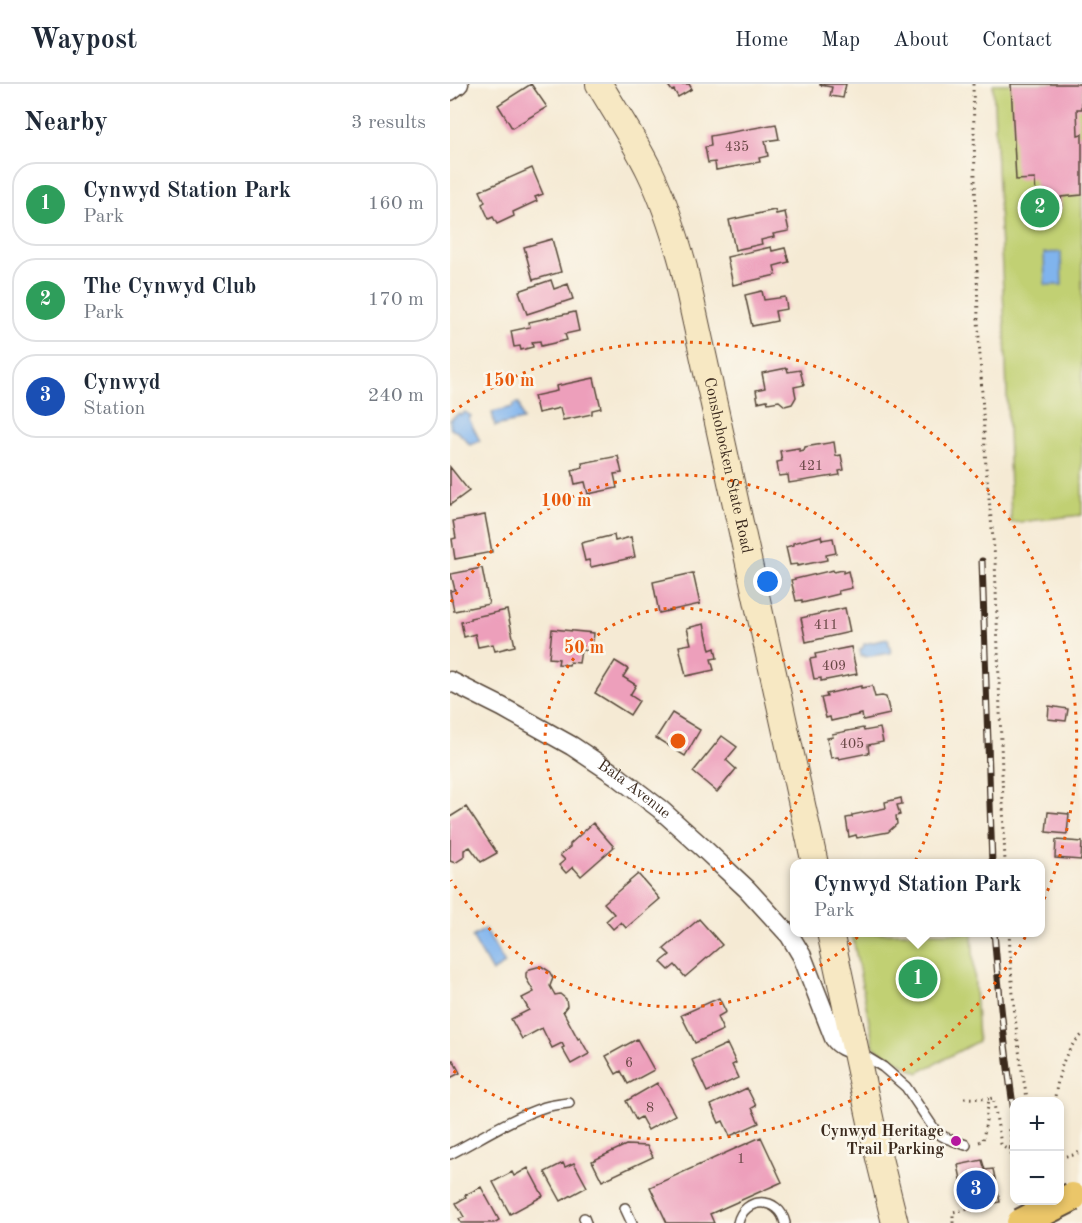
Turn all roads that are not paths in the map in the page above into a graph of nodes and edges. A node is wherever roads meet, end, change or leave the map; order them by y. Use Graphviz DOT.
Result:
graph roads {
  1 [pos="459,84"];
  2 [pos="599,84"];
  3 [pos="450,91"];
  4 [pos="450,681"];
  5 [pos="813,859"];
  6 [pos="790,932"];
  7 [pos="793,937"];
  8 [pos="831,937"];
  9 [pos="855,1050"];
  10 [pos="569,1103"];
  11 [pos="966,1145"];
  12 [pos="450,1154"];
  13 [pos="1072,1197"];
  14 [pos="625,1208"];
  15 [pos="632,1223"];
  16 [pos="738,1223"];
  17 [pos="784,1223"];
  18 [pos="895,1223"];
  19 [pos="1021,1223"];
  1 -- 3 [label="street"];
  2 -- 5 [label="main road, Conshohocken State Road"];
  4 -- 6 [label="street, Bala Avenue"];
  7 -- 9 [label="street, Bala Avenue"];
  8 -- 9 [label="main road"];
  9 -- 11 [label="lane"];
  9 -- 18 [label="main road"];
  10 -- 12 [label="lane"];
  13 -- 19 [label="main road, bridge"];
  14 -- 15 [label="lane"];
  16 -- 17 [label="lane"];
}
